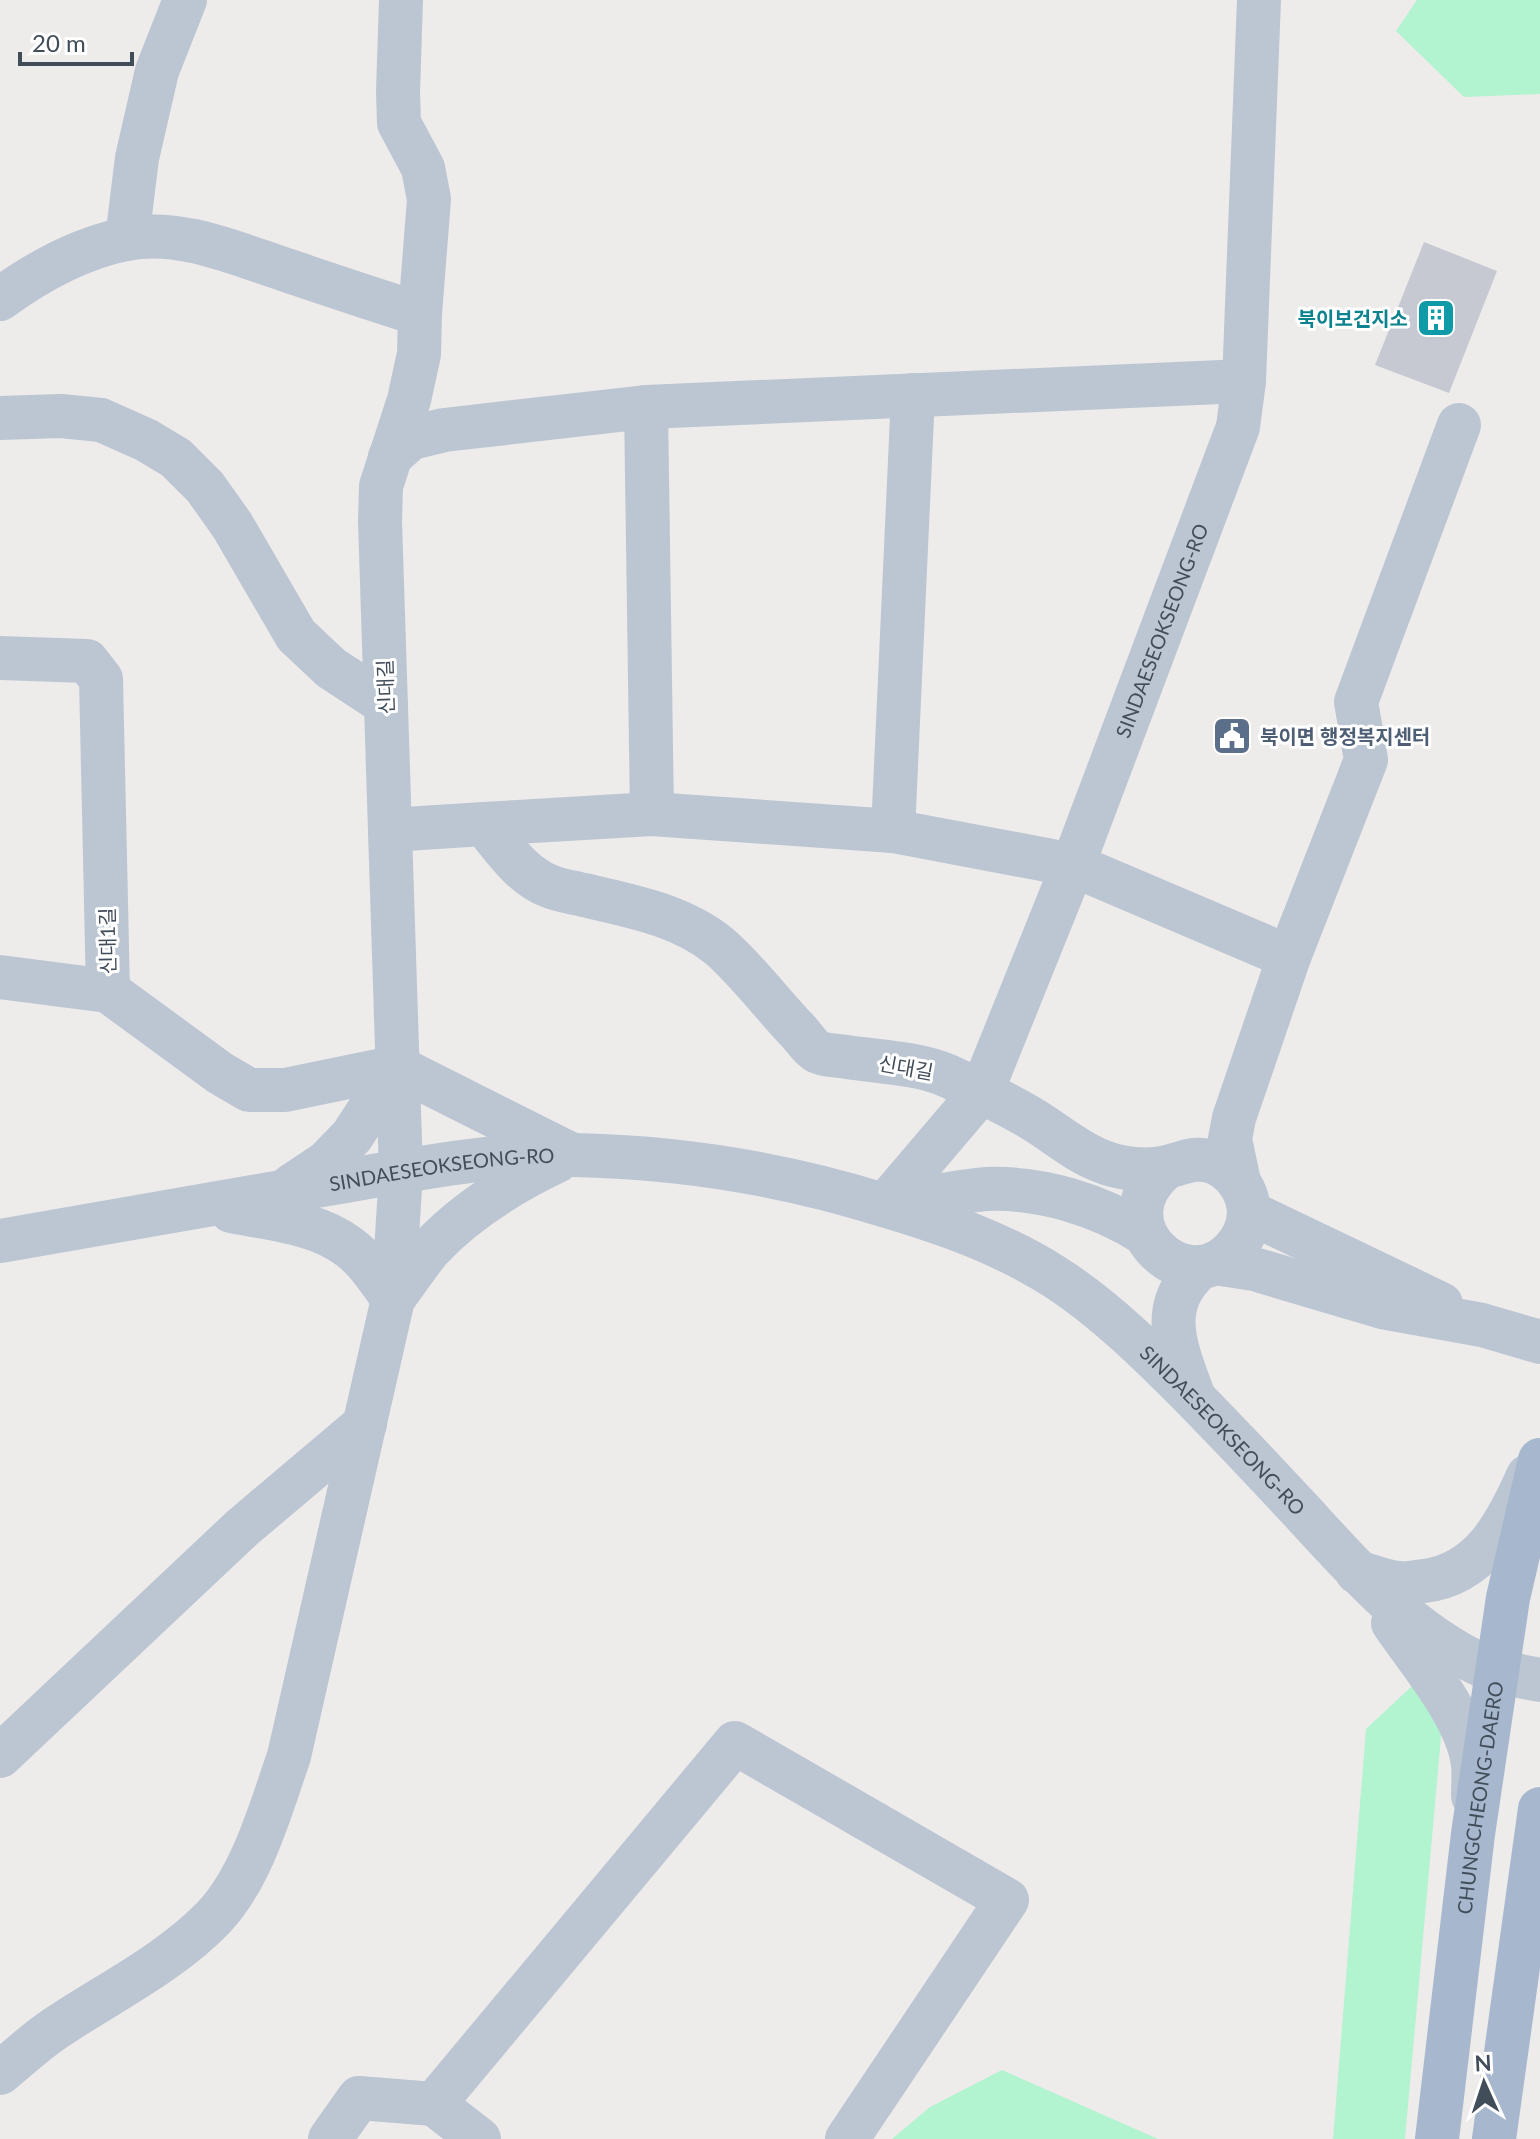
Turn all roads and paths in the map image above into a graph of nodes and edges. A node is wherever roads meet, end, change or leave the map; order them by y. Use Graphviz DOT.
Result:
graph roads {
  1 [pos="185,0"];
  2 [pos="401,0"];
  3 [pos="1259,0"];
  4 [pos="127,239"];
  5 [pos="0,299"];
  6 [pos="420,314"];
  7 [pos="1244,381"];
  8 [pos="913,395"];
  9 [pos="646,407"];
  10 [pos="0,418"];
  11 [pos="1459,425"];
  12 [pos="390,457"];
  13 [pos="0,658"];
  14 [pos="386,704"];
  15 [pos="652,814"];
  16 [pos="484,824"];
  17 [pos="390,830"];
  18 [pos="893,831"];
  19 [pos="1073,865"];
  20 [pos="1289,957"];
  21 [pos="0,977"];
  22 [pos="108,991"];
  23 [pos="397,1067"];
  24 [pos="982,1091"];
  25 [pos="1234,1118"];
  26 [pos="570,1155"];
  27 [pos="1174,1164"];
  28 [pos="401,1172"];
  29 [pos="283,1192"];
  30 [pos="1244,1197"];
  31 [pos="205,1205"];
  32 [pos="885,1205"];
  33 [pos="1145,1234"];
  34 [pos="0,1241"];
  35 [pos="1208,1265"];
  36 [pos="393,1299"];
  37 [pos="1482,1325"];
  38 [pos="1540,1342"];
  39 [pos="1194,1398"];
  40 [pos="365,1424"];
  41 [pos="1540,1447"];
  42 [pos="1540,1460"];
  43 [pos="1357,1572"];
  44 [pos="1497,1671"];
  45 [pos="1540,1680"];
  46 [pos="0,1756"];
  47 [pos="1473,1834"];
  48 [pos="1538,1834"];
  49 [pos="0,2073"];
  50 [pos="434,2104"];
  51 [pos="330,2139"];
  52 [pos="479,2139"];
  53 [pos="847,2139"];
  54 [pos="1437,2139"];
  55 [pos="1494,2139"];
  1 -- 4 [label="street"];
  2 -- 6 [label="street, 신대길"];
  3 -- 7 [label="street, SINDAESEOKSEONG-RO"];
  4 -- 5 [label="street"];
  4 -- 6 [label="street"];
  6 -- 12 [label="street, 신대길"];
  7 -- 8 [label="street"];
  7 -- 19 [label="street, SINDAESEOKSEONG-RO"];
  8 -- 9 [label="street"];
  8 -- 18 [label="street"];
  9 -- 12 [label="street"];
  9 -- 15 [label="street"];
  10 -- 14 [label="street"];
  11 -- 20 [label="street"];
  12 -- 14 [label="street, 신대길"];
  13 -- 22 [label="street, 신대1길"];
  14 -- 17 [label="street, 신대길"];
  15 -- 16 [label="street"];
  15 -- 18 [label="street"];
  16 -- 17 [label="street"];
  16 -- 24 [label="street, 신대길"];
  17 -- 23 [label="street, 신대길"];
  18 -- 19 [label="street"];
  19 -- 20 [label="street"];
  19 -- 24 [label="street, SINDAESEOKSEONG-RO"];
  20 -- 25 [label="street"];
  21 -- 22 [label="street"];
  22 -- 23 [label="street, 신대1길"];
  23 -- 26 [label="street"];
  23 -- 28 [label="street, 신대길"];
  23 -- 29 [label="street"];
  24 -- 27 [label="street, 신대길"];
  24 -- 32 [label="street, SINDAESEOKSEONG-RO"];
  25 -- 27 [label="street"];
  25 -- 30 [label="street"];
  26 -- 28 [label="street, SINDAESEOKSEONG-RO"];
  26 -- 32 [label="street, SINDAESEOKSEONG-RO"];
  26 -- 36 [label="street"];
  27 -- 30 [label="street"];
  27 -- 33 [label="street"];
  28 -- 29 [label="street, SINDAESEOKSEONG-RO"];
  28 -- 36 [label="street, 신대길"];
  29 -- 31 [label="street, SINDAESEOKSEONG-RO"];
  30 -- 35 [label="street"];
  30 -- 37 [label="street"];
  31 -- 34 [label="street, SINDAESEOKSEONG-RO"];
  31 -- 36 [label="street"];
  32 -- 33 [label="street"];
  32 -- 39 [label="street, SINDAESEOKSEONG-RO"];
  33 -- 35 [label="street"];
  35 -- 37 [label="street"];
  35 -- 39 [label="street"];
  36 -- 40 [label="street, 신대길"];
  37 -- 38 [label="street"];
  39 -- 43 [label="street, SINDAESEOKSEONG-RO"];
  40 -- 46 [label="street"];
  40 -- 49 [label="street, 신대길"];
  41 -- 43 [label="street"];
  42 -- 44 [label="main road, CHUNGCHEONG-DAERO"];
  43 -- 44 [label="street, SINDAESEOKSEONG-RO"];
  43 -- 47 [label="street"];
  44 -- 45 [label="street, SINDAESEOKSEONG-RO"];
  44 -- 47 [label="main road, CHUNGCHEONG-DAERO"];
  47 -- 54 [label="main road, CHUNGCHEONG-DAERO"];
  48 -- 55 [label="main road"];
  50 -- 51 [label="street"];
  50 -- 52 [label="street"];
  50 -- 53 [label="street"];
}
